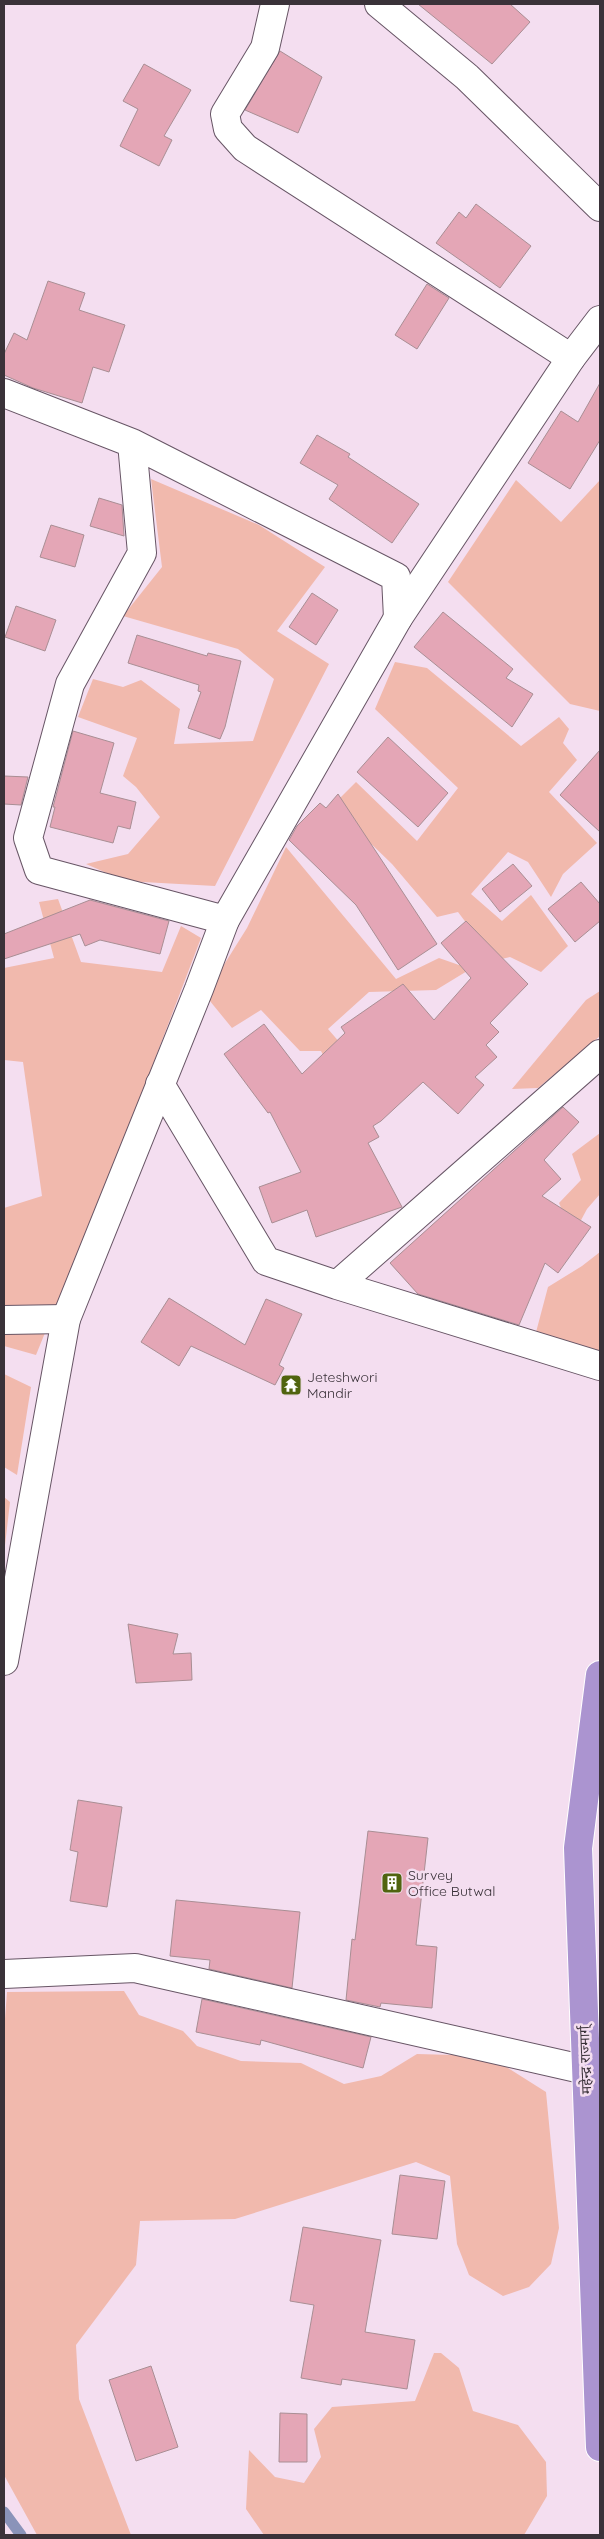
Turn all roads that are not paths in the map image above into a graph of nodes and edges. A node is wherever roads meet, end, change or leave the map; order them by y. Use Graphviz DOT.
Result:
graph roads {
  1 [pos="275,4"];
  2 [pos="379,4"];
  3 [pos="600,207"];
  4 [pos="600,320"];
  5 [pos="571,358"];
  6 [pos="4,393"];
  7 [pos="132,444"];
  8 [pos="398,618"];
  9 [pos="225,920"];
  10 [pos="600,1054"];
  11 [pos="160,1084"];
  12 [pos="337,1285"];
  13 [pos="66,1319"];
  14 [pos="4,1320"];
  15 [pos="600,1366"];
  16 [pos="4,1661"];
  17 [pos="600,1675"];
  18 [pos="4,1974"];
  19 [pos="586,2070"];
  20 [pos="600,2447"];
  1 -- 5 [label="street"];
  2 -- 3 [label="street"];
  4 -- 5 [label="street"];
  5 -- 8 [label="street"];
  6 -- 7 [label="street"];
  7 -- 8 [label="street"];
  7 -- 9 [label="street"];
  8 -- 9 [label="street"];
  9 -- 11 [label="street"];
  10 -- 12 [label="street"];
  11 -- 12 [label="street"];
  11 -- 13 [label="street"];
  12 -- 15 [label="street"];
  13 -- 14 [label="street"];
  13 -- 16 [label="street"];
  17 -- 19 [label="highway, महेन्द्र राज्मार्ग्"];
  18 -- 19 [label="street"];
  19 -- 20 [label="highway, महेन्द्र राज्मार्ग्"];
}
